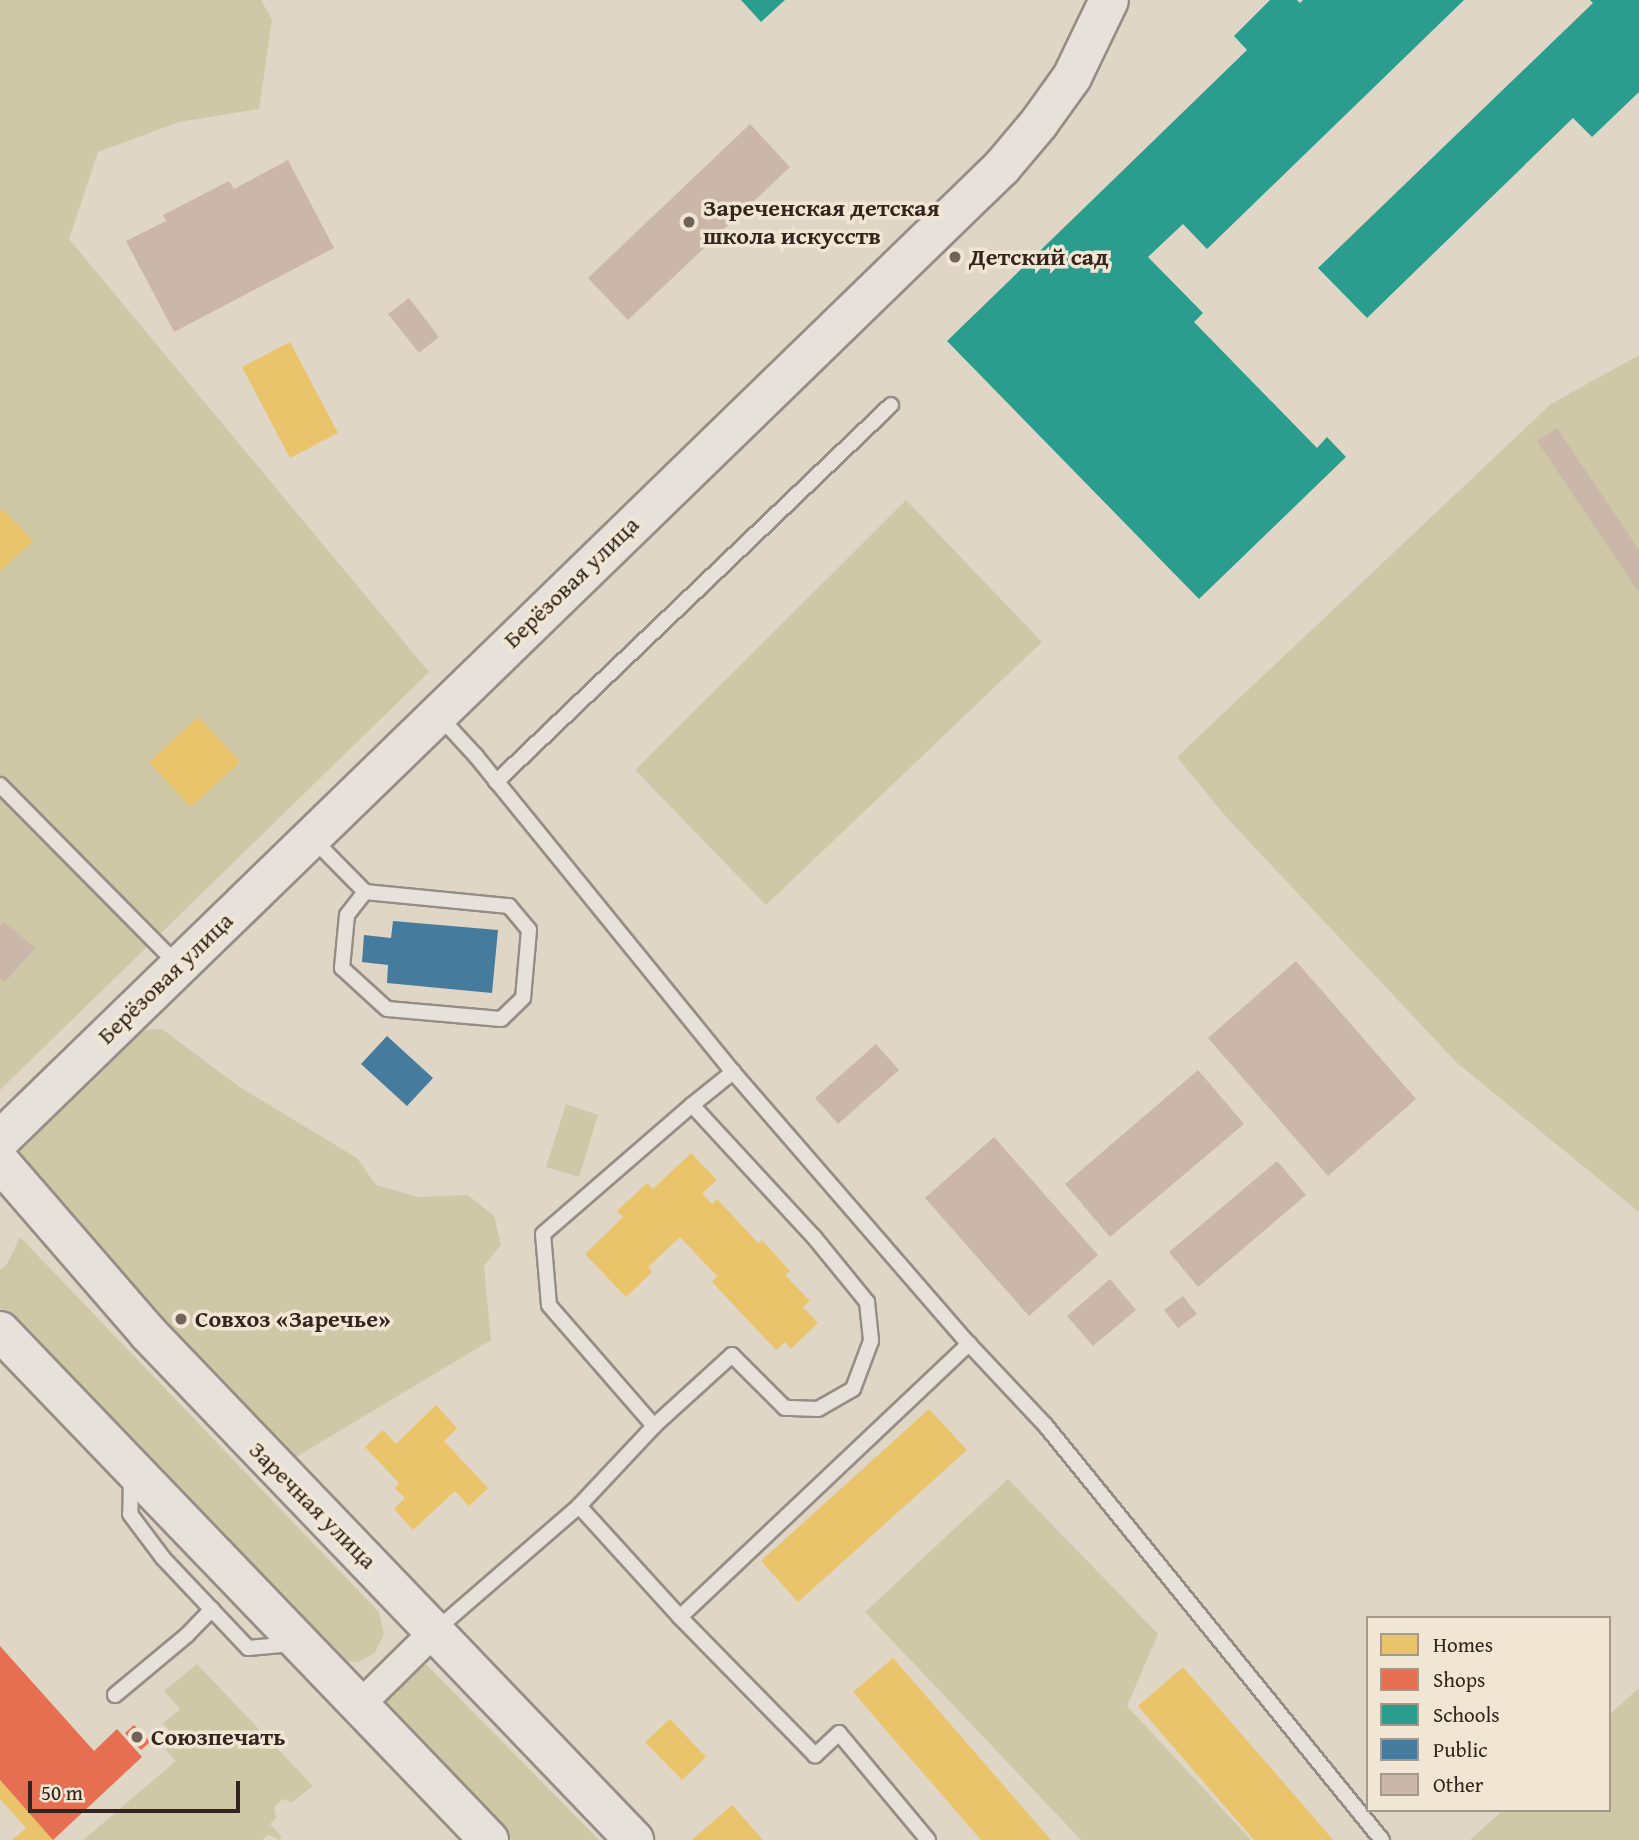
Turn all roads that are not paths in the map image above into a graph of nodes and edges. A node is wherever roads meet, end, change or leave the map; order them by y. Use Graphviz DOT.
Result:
graph roads {
  1 [pos="1109,0"];
  2 [pos="891,405"];
  3 [pos="437,714"];
  4 [pos="496,782"];
  5 [pos="0,785"];
  6 [pos="311,837"];
  7 [pos="365,892"];
  8 [pos="179,966"];
  9 [pos="733,1072"];
  10 [pos="692,1105"];
  11 [pos="0,1140"];
  12 [pos="0,1162"];
  13 [pos="0,1331"];
  14 [pos="969,1344"];
  15 [pos="654,1426"];
  16 [pos="131,1468"];
  17 [pos="579,1506"];
  18 [pos="212,1609"];
  19 [pos="680,1617"];
  20 [pos="436,1630"];
  21 [pos="298,1644"];
  22 [pos="115,1695"];
  23 [pos="359,1706"];
  24 [pos="489,1840"];
  25 [pos="634,1840"];
  26 [pos="928,1840"];
  27 [pos="1382,1840"];
  1 -- 3 [label="street, Берёзовая улица"];
  2 -- 4 [label="lane"];
  3 -- 4 [label="lane"];
  3 -- 6 [label="street, Берёзовая улица"];
  4 -- 9 [label="lane"];
  5 -- 8 [label="lane"];
  6 -- 7 [label="lane"];
  6 -- 8 [label="street, Берёзовая улица"];
  7 -- 7 [label="lane"];
  8 -- 11 [label="street, Берёзовая улица"];
  9 -- 10 [label="lane"];
  9 -- 14 [label="lane"];
  10 -- 15 [label="lane"];
  10 -- 15 [label="lane"];
  12 -- 20 [label="street, Заречная улица"];
  13 -- 16 [label="street"];
  14 -- 19 [label="lane"];
  14 -- 27 [label="lane"];
  15 -- 17 [label="lane"];
  16 -- 18 [label="lane"];
  16 -- 21 [label="street"];
  17 -- 19 [label="lane"];
  17 -- 20 [label="lane"];
  18 -- 21 [label="lane"];
  18 -- 22 [label="lane"];
  19 -- 26 [label="lane"];
  20 -- 23 [label="street"];
  20 -- 25 [label="street, Заречная улица"];
  21 -- 23 [label="street"];
  23 -- 24 [label="street"];
}
